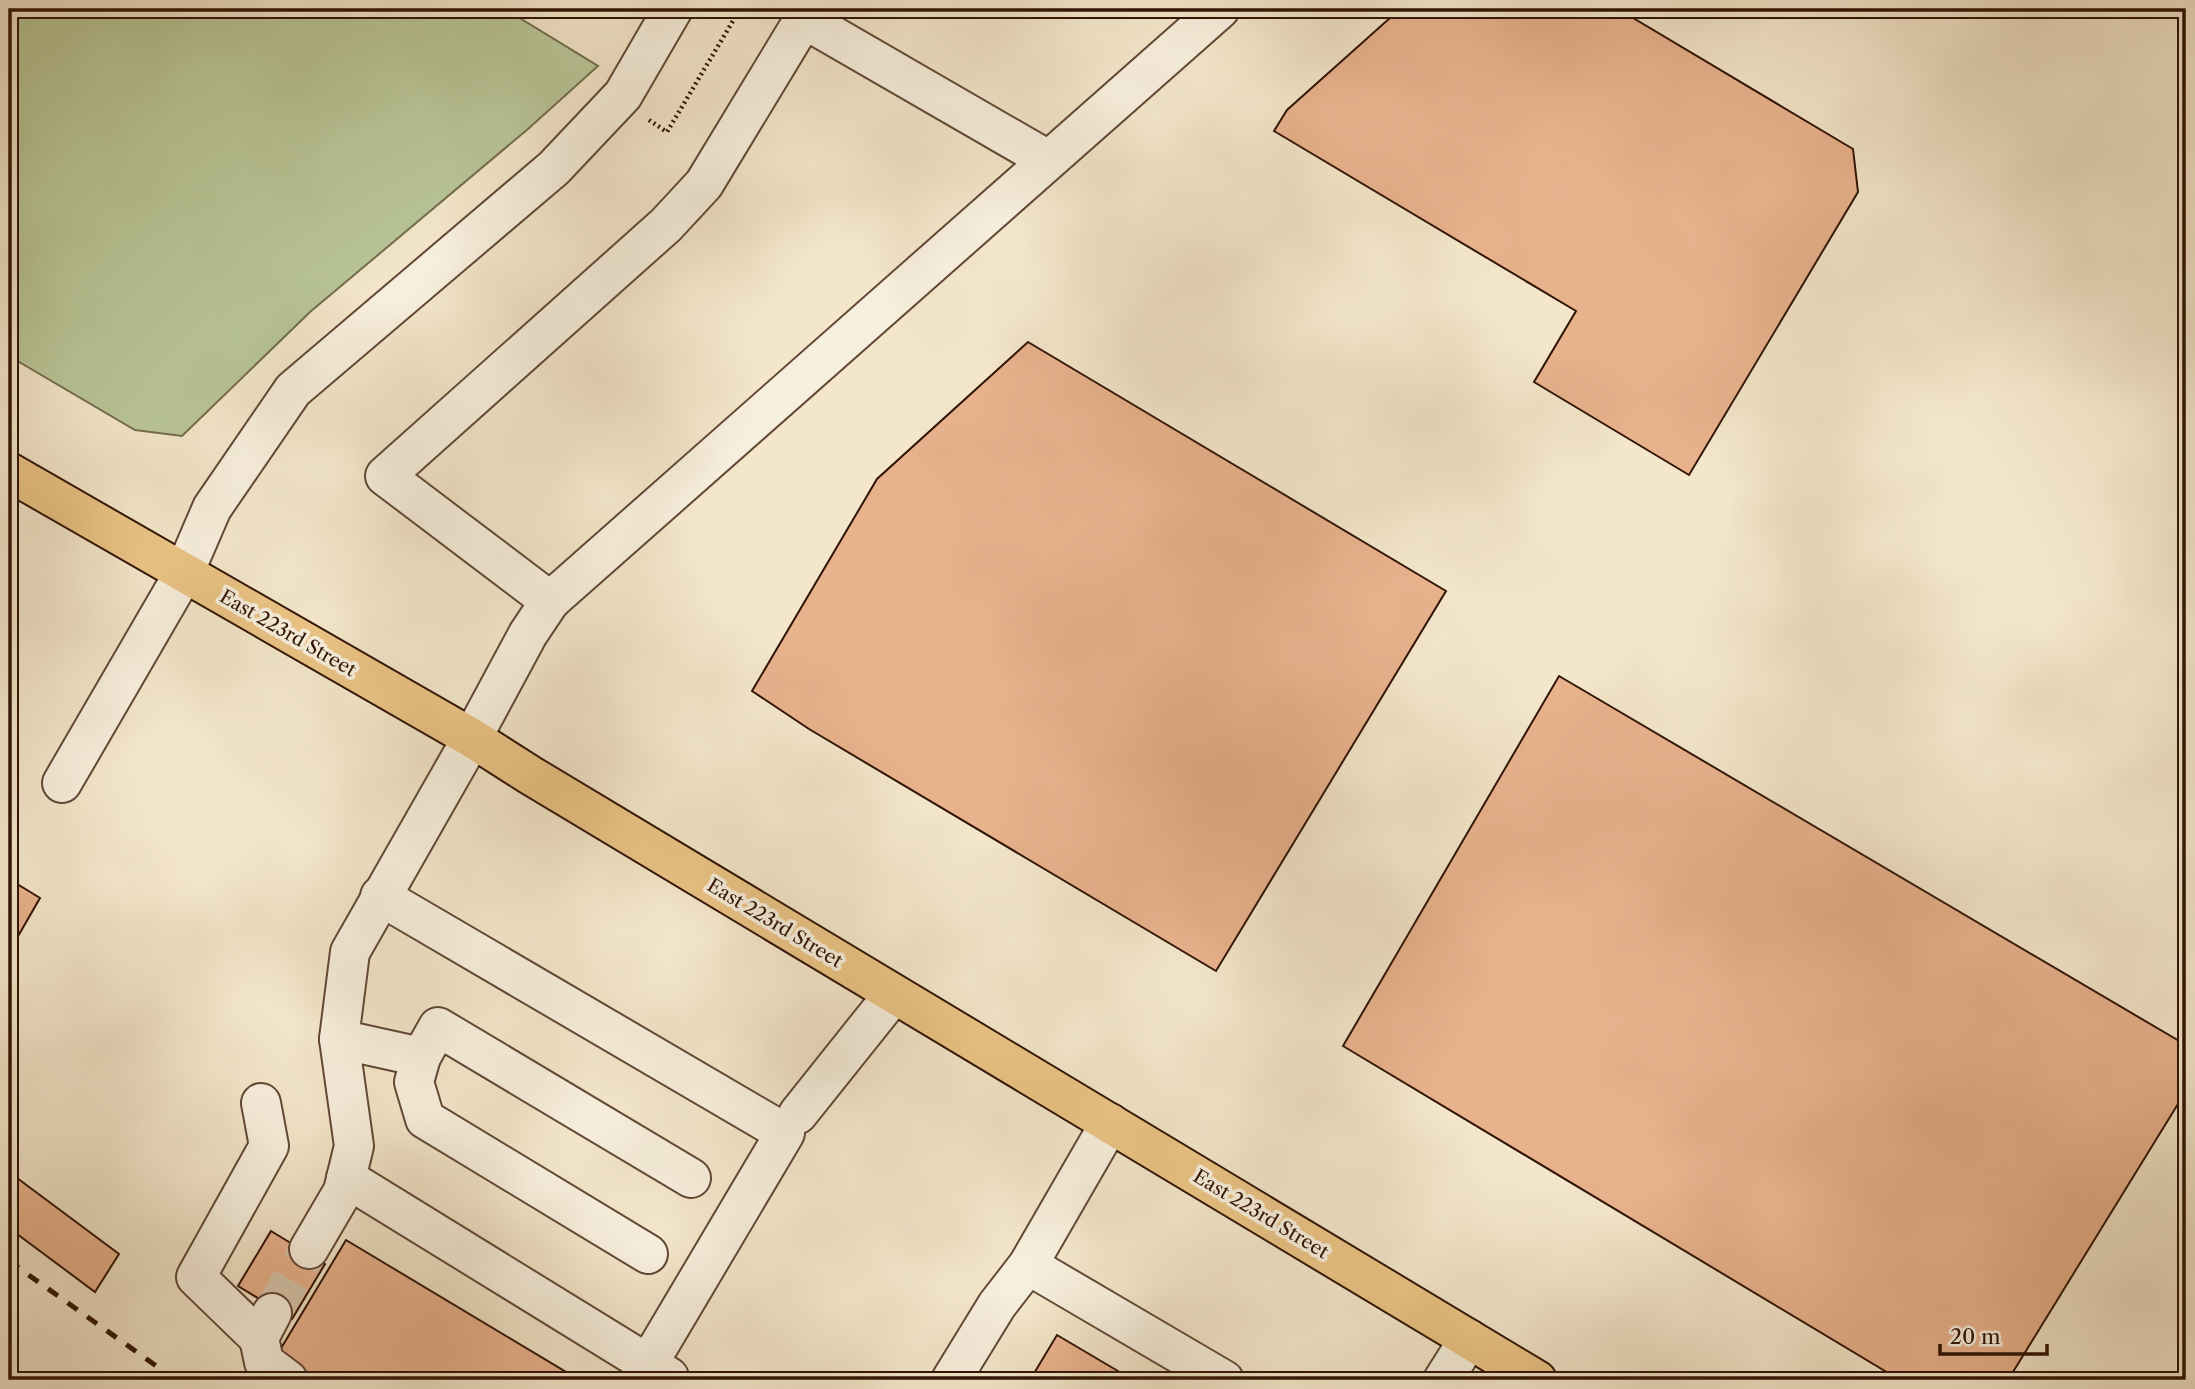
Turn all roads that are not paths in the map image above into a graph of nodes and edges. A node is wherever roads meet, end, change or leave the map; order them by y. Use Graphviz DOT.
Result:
graph roads {
  1 [pos="673,9"];
  2 [pos="1220,9"];
  3 [pos="807,14"];
  4 [pos="1048,160"];
  5 [pos="9,472"];
  6 [pos="184,573"];
  7 [pos="550,601"];
  8 [pos="472,738"];
  9 [pos="62,783"];
  10 [pos="380,896"];
  11 [pos="893,995"];
  12 [pos="339,1039"];
  13 [pos="421,1057"];
  14 [pos="261,1103"];
  15 [pos="791,1123"];
  16 [pos="1110,1123"];
  17 [pos="346,1178"];
  18 [pos="691,1178"];
  19 [pos="309,1249"];
  20 [pos="648,1254"];
  21 [pos="1028,1265"];
  22 [pos="1469,1339"];
  23 [pos="658,1372"];
  24 [pos="288,1380"];
  25 [pos="951,1380"];
  26 [pos="1224,1380"];
  27 [pos="1443,1380"];
  28 [pos="1537,1380"];
  1 -- 6 [label="lane"];
  2 -- 4 [label="lane"];
  3 -- 4 [label="lane"];
  3 -- 7 [label="lane"];
  4 -- 7 [label="lane"];
  5 -- 6 [label="main road, East 223rd Street"];
  6 -- 8 [label="main road, East 223rd Street"];
  6 -- 9 [label="lane"];
  7 -- 8 [label="lane"];
  8 -- 10 [label="lane"];
  8 -- 11 [label="main road, East 223rd Street"];
  10 -- 12 [label="lane"];
  10 -- 15 [label="lane"];
  11 -- 15 [label="lane"];
  11 -- 16 [label="main road, East 223rd Street"];
  12 -- 13 [label="lane"];
  12 -- 17 [label="lane"];
  13 -- 18 [label="lane"];
  13 -- 20 [label="lane"];
  14 -- 24 [label="lane"];
  15 -- 23 [label="lane"];
  16 -- 21 [label="lane"];
  16 -- 22 [label="main road, East 223rd Street"];
  17 -- 19 [label="lane"];
  17 -- 23 [label="lane"];
  21 -- 25 [label="lane"];
  21 -- 26 [label="lane"];
  22 -- 27 [label="lane"];
  22 -- 28 [label="main road, East 223rd Street"];
}
